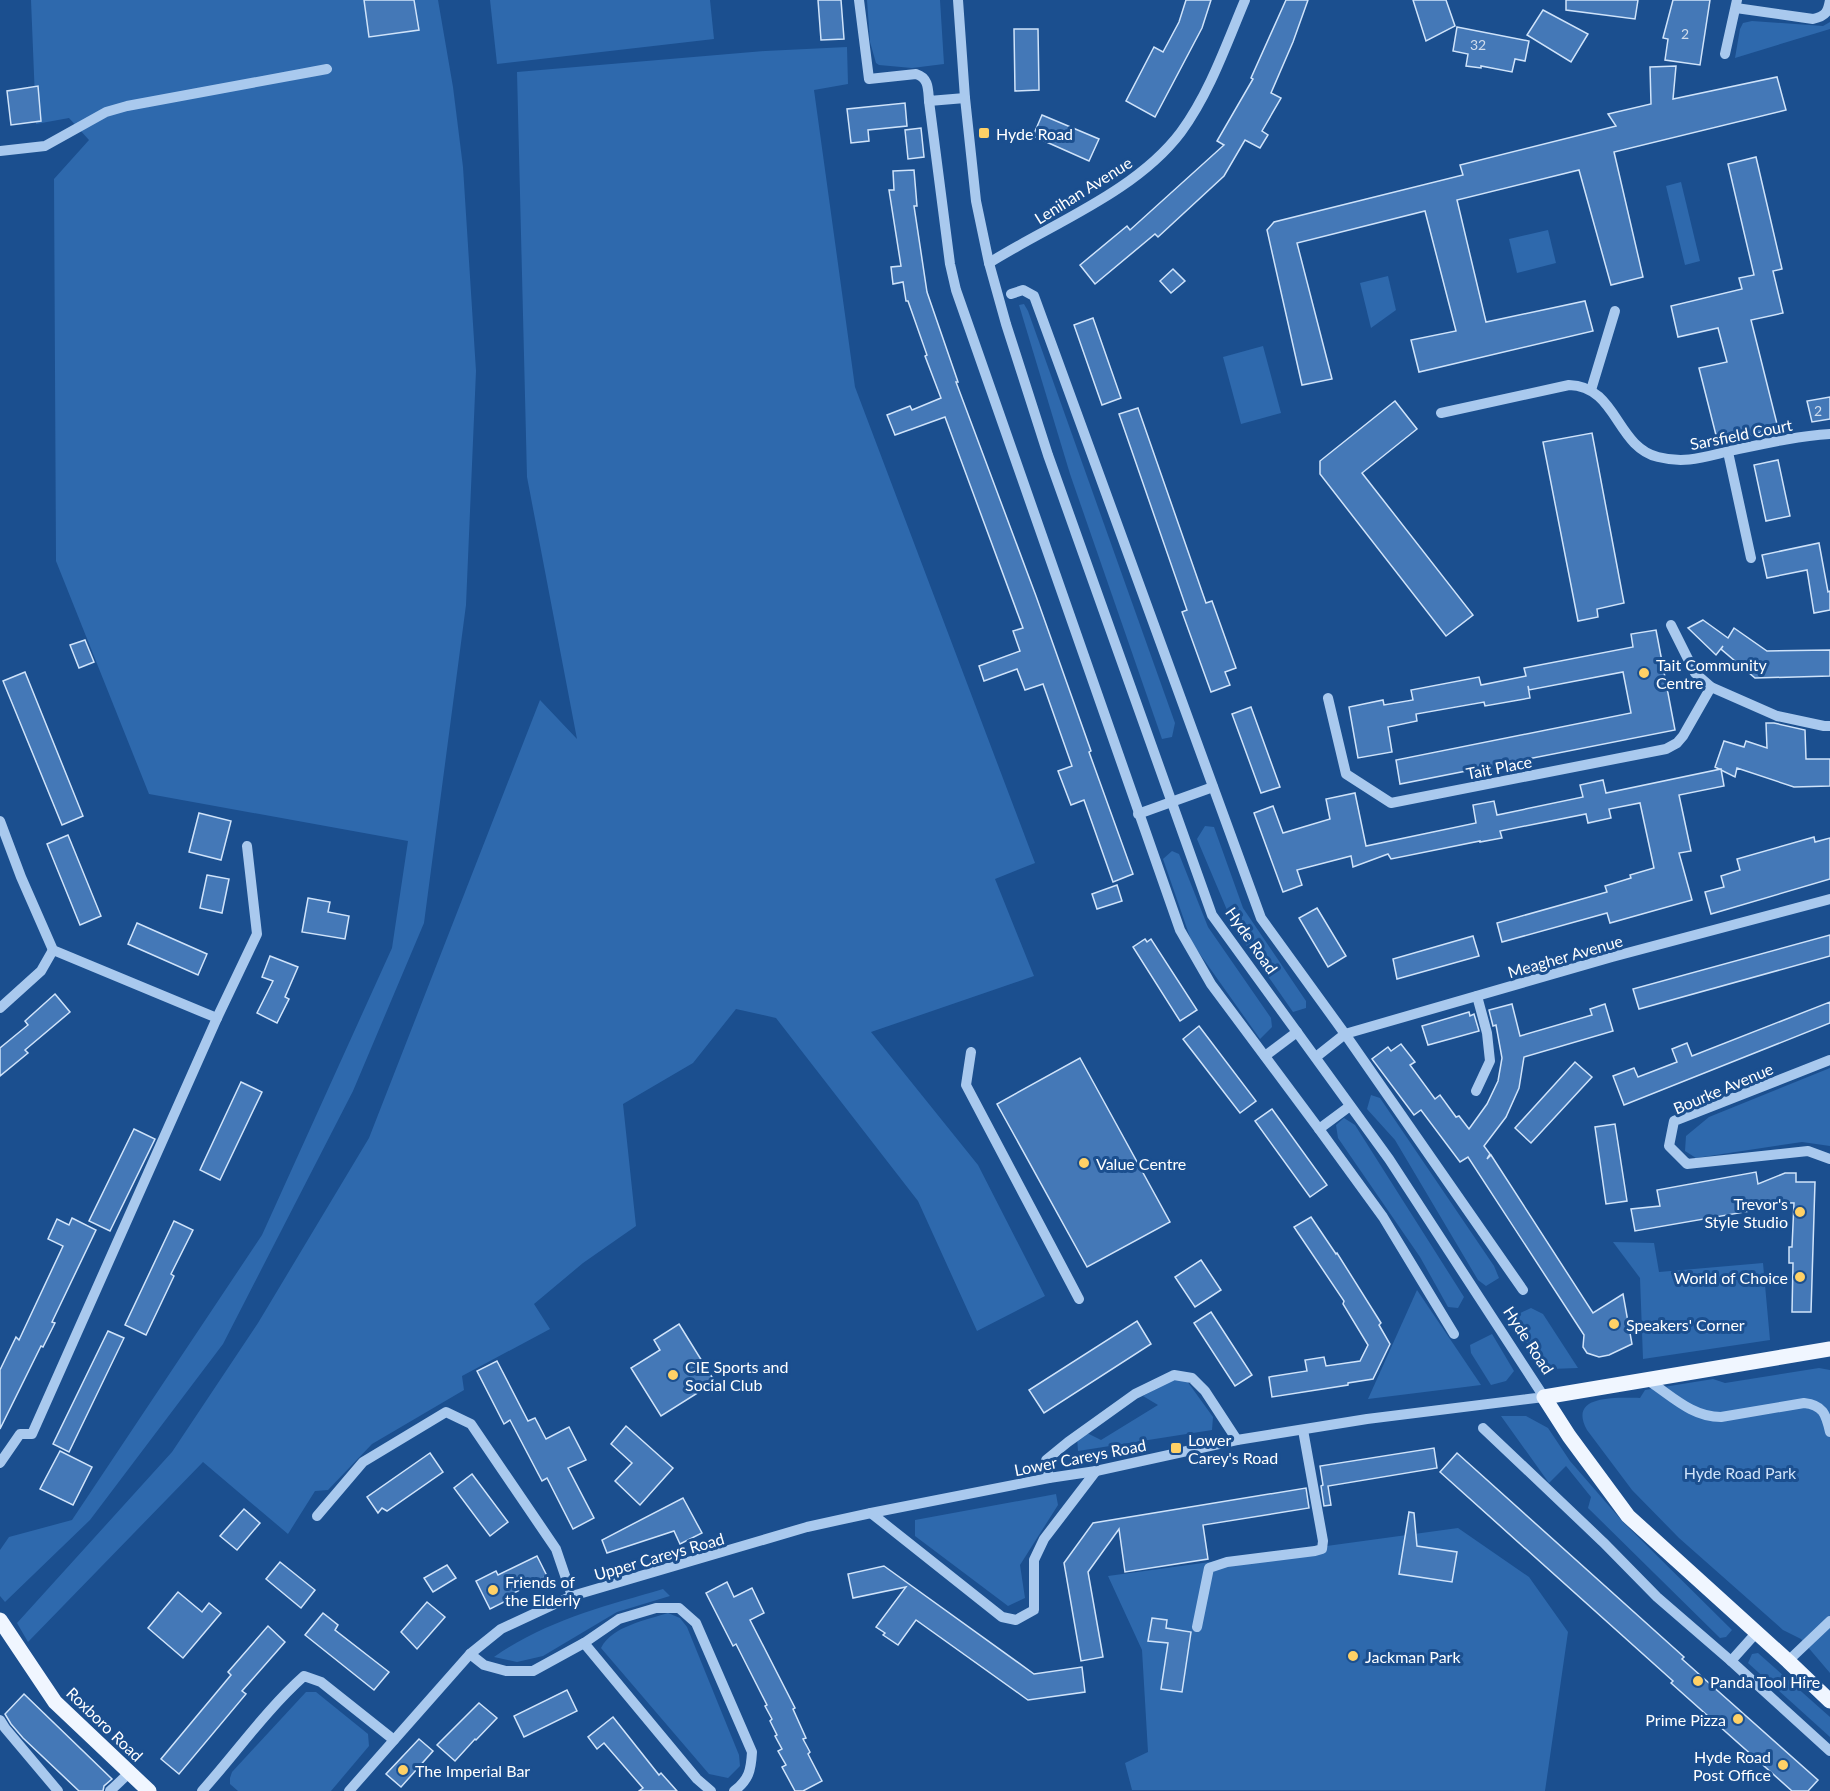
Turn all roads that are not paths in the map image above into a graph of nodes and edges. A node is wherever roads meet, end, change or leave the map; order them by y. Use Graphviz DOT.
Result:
graph roads {
  1 [pos="860,0"];
  2 [pos="958,0"];
  3 [pos="1245,0"];
  4 [pos="1830,0"];
  5 [pos="1737,4"];
  6 [pos="1725,54"];
  7 [pos="327,69"];
  8 [pos="965,98"];
  9 [pos="929,100"];
  10 [pos="0,151"];
  11 [pos="989,263"];
  12 [pos="1011,294"];
  13 [pos="1615,311"];
  14 [pos="1592,390"];
  15 [pos="1441,413"];
  16 [pos="1830,434"];
  17 [pos="1728,452"];
  18 [pos="1751,558"];
  19 [pos="1671,625"];
  20 [pos="1711,687"];
  21 [pos="1328,698"];
  22 [pos="1830,726"];
  23 [pos="1213,787"];
  24 [pos="1171,801"];
  25 [pos="1138,814"];
  26 [pos="0,821"];
  27 [pos="247,846"];
  28 [pos="1830,899"];
  29 [pos="52,950"];
  30 [pos="1477,996"];
  31 [pos="0,1008"];
  32 [pos="217,1018"];
  33 [pos="1297,1032"];
  34 [pos="1345,1034"];
  35 [pos="971,1052"];
  36 [pos="1265,1056"];
  37 [pos="1316,1057"];
  38 [pos="1830,1060"];
  39 [pos="1476,1091"];
  40 [pos="1350,1106"];
  41 [pos="1319,1129"];
  42 [pos="1830,1159"];
  43 [pos="1523,1290"];
  44 [pos="1079,1299"];
  45 [pos="1454,1334"];
  46 [pos="1830,1349"];
  47 [pos="1649,1380"];
  48 [pos="1544,1397"];
  49 [pos="1483,1428"];
  50 [pos="1302,1430"];
  51 [pos="1830,1431"];
  52 [pos="1237,1440"];
  53 [pos="0,1462"];
  54 [pos="1096,1471"];
  55 [pos="1049,1478"];
  56 [pos="871,1513"];
  57 [pos="317,1516"];
  58 [pos="572,1596"];
  59 [pos="0,1620"];
  60 [pos="1830,1621"];
  61 [pos="1197,1627"];
  62 [pos="1757,1632"];
  63 [pos="584,1643"];
  64 [pos="470,1654"];
  65 [pos="1731,1661"];
  66 [pos="1788,1661"];
  67 [pos="1830,1701"];
  68 [pos="0,1720"];
  69 [pos="394,1740"];
  70 [pos="1830,1751"];
  71 [pos="129,1773"];
  72 [pos="58,1791"];
  73 [pos="110,1791"];
  74 [pos="149,1791"];
  75 [pos="202,1791"];
  76 [pos="349,1791"];
  77 [pos="711,1791"];
  78 [pos="734,1791"];
  1 -- 9 [label="street"];
  2 -- 8 [label="street, Hyde Road"];
  3 -- 11 [label="street, Lenihan Avenue"];
  4 -- 5 [label="street"];
  5 -- 6 [label="street"];
  7 -- 10 [label="street"];
  8 -- 9 [label="street"];
  8 -- 11 [label="street, Hyde Road"];
  9 -- 25 [label="street"];
  11 -- 24 [label="street, Hyde Road"];
  12 -- 23 [label="street"];
  13 -- 14 [label="street"];
  14 -- 15 [label="street"];
  14 -- 17 [label="street, Sarsfield Court"];
  16 -- 17 [label="street, Sarsfield Court"];
  17 -- 18 [label="street"];
  19 -- 20 [label="street"];
  20 -- 21 [label="street, Tait Place"];
  20 -- 22 [label="street"];
  23 -- 24 [label="street"];
  23 -- 34 [label="street"];
  24 -- 25 [label="street"];
  24 -- 33 [label="street, Hyde Road"];
  25 -- 36 [label="street"];
  26 -- 29 [label="street"];
  27 -- 32 [label="street"];
  28 -- 30 [label="street, Meagher Avenue"];
  29 -- 31 [label="street"];
  29 -- 32 [label="street"];
  30 -- 34 [label="street, Meagher Avenue"];
  30 -- 39 [label="street"];
  32 -- 53 [label="street"];
  33 -- 36 [label="street"];
  33 -- 37 [label="street, Hyde Road"];
  34 -- 37 [label="street, Meagher Avenue"];
  34 -- 43 [label="street"];
  35 -- 44 [label="street"];
  36 -- 41 [label="street"];
  37 -- 40 [label="street, Hyde Road"];
  38 -- 42 [label="street, Bourke Avenue"];
  40 -- 41 [label="street"];
  40 -- 48 [label="street, Hyde Road"];
  41 -- 45 [label="street"];
  46 -- 47 [label="main road"];
  47 -- 48 [label="main road"];
  47 -- 51 [label="street"];
  48 -- 50 [label="street, Lower Careys Road"];
  48 -- 62 [label="main road, Hyde Road"];
  49 -- 65 [label="street"];
  50 -- 52 [label="street, Lower Careys Road"];
  50 -- 61 [label="street"];
  52 -- 54 [label="street, Lower Careys Road"];
  52 -- 55 [label="street"];
  54 -- 55 [label="street, Lower Careys Road"];
  54 -- 56 [label="street"];
  55 -- 56 [label="street, Lower Careys Road"];
  56 -- 58 [label="street, Upper Careys Road"];
  57 -- 58 [label="street"];
  58 -- 64 [label="street, Upper Careys Road"];
  59 -- 71 [label="main road, Roxboro Road"];
  60 -- 66 [label="street"];
  62 -- 65 [label="street"];
  62 -- 66 [label="main road, Hyde Road"];
  63 -- 64 [label="street"];
  63 -- 77 [label="street"];
  63 -- 78 [label="street"];
  64 -- 69 [label="street, Upper Careys Road"];
  65 -- 70 [label="street"];
  66 -- 67 [label="main road, Hyde Road"];
  68 -- 72 [label="street"];
  69 -- 75 [label="street"];
  69 -- 76 [label="street, Upper Careys Road"];
  71 -- 73 [label="street"];
  71 -- 74 [label="main road, Roxboro Road"];
}
